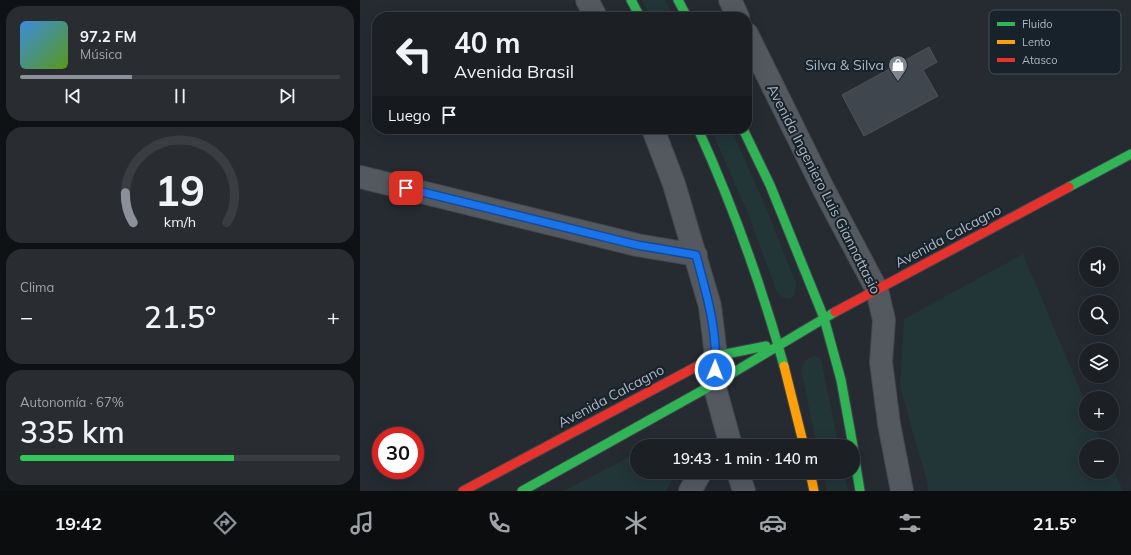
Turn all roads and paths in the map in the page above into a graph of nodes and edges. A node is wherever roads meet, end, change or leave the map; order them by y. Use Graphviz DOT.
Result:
graph roads {
  1 [pos="587,0"];
  2 [pos="631,0"];
  3 [pos="678,0"];
  4 [pos="730,0"];
  5 [pos="593,12"];
  6 [pos="637,12"];
  7 [pos="684,12"];
  8 [pos="736,12"];
  9 [pos="752,44"];
  10 [pos="655,134"];
  11 [pos="700,134"];
  12 [pos="745,134"];
  13 [pos="1131,154"];
  14 [pos="360,177"];
  15 [pos="696,255"];
  16 [pos="877,290"];
  17 [pos="824,318"];
  18 [pos="778,344"];
  19 [pos="716,356"];
  20 [pos="714,384"];
  21 [pos="724,439"];
  22 [pos="802,439"];
  23 [pos="852,439"];
  24 [pos="697,479"];
  25 [pos="740,479"];
  26 [pos="811,479"];
  27 [pos="858,479"];
  28 [pos="462,491"];
  29 [pos="522,491"];
  30 [pos="690,491"];
  31 [pos="744,491"];
  32 [pos="814,491"];
  33 [pos="860,491"];
  34 [pos="902,491"];
  1 -- 5 [label="street"];
  2 -- 6 [label="street"];
  3 -- 7 [label="street"];
  4 -- 8 [label="street"];
  9 -- 16 [label="street, Avenida Ingeniero Luis Giannattasio"];
  10 -- 15 [label="street"];
  11 -- 18 [label="street"];
  12 -- 17 [label="street"];
  13 -- 16 [label="street, Avenida Calcagno"];
  14 -- 15 [label="street"];
  15 -- 19 [label="street"];
  16 -- 17 [label="street, Avenida Calcagno"];
  16 -- 34 [label="street, Avenida Ingeniero Luis Giannattasio"];
  17 -- 18 [label="street, Avenida Calcagno"];
  17 -- 23 [label="street"];
  18 -- 19 [label="street, Avenida Calcagno"];
  18 -- 20 [label="street, Avenida Calcagno"];
  18 -- 22 [label="street"];
  19 -- 20 [label="street"];
  19 -- 28 [label="street, Avenida Calcagno"];
  20 -- 21 [label="street"];
  20 -- 29 [label="street, Avenida Calcagno"];
  24 -- 30 [label="street"];
  25 -- 31 [label="street"];
  26 -- 32 [label="street"];
  27 -- 33 [label="street"];
}
